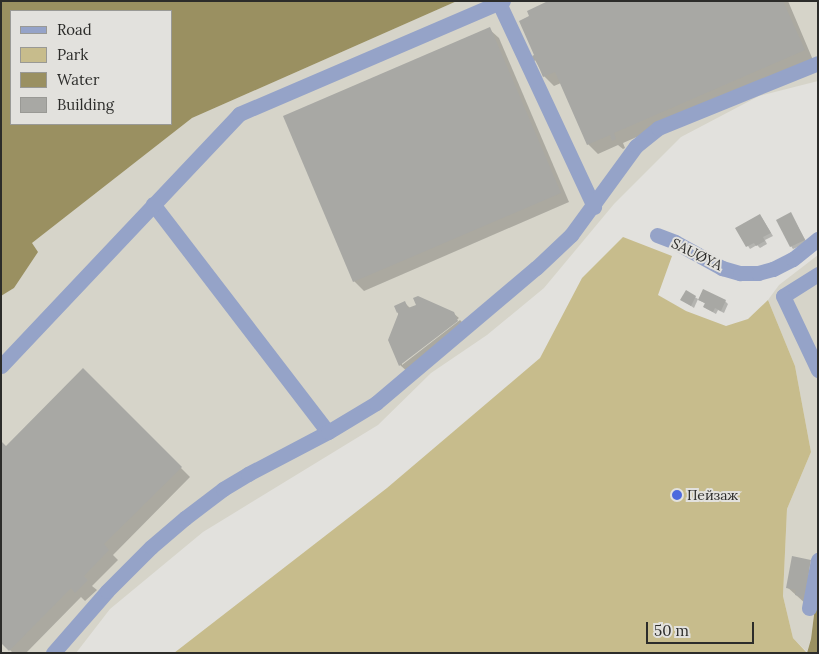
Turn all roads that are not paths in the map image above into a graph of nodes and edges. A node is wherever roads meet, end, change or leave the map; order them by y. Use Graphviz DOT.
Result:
graph roads {
  1 [pos="501,2"];
  2 [pos="818,63"];
  3 [pos="153,204"];
  4 [pos="594,207"];
  5 [pos="657,235"];
  6 [pos="818,239"];
  7 [pos="818,274"];
  8 [pos="1,366"];
  9 [pos="818,370"];
  10 [pos="328,432"];
  11 [pos="818,560"];
  12 [pos="809,608"];
  13 [pos="53,653"];
  1 -- 3 [label="street"];
  1 -- 4 [label="street"];
  2 -- 4 [label="street"];
  3 -- 8 [label="street"];
  3 -- 10 [label="street"];
  4 -- 10 [label="street"];
  5 -- 6 [label="street, SAUØYA"];
  7 -- 9 [label="street"];
  10 -- 13 [label="street"];
  11 -- 12 [label="street"];
}
